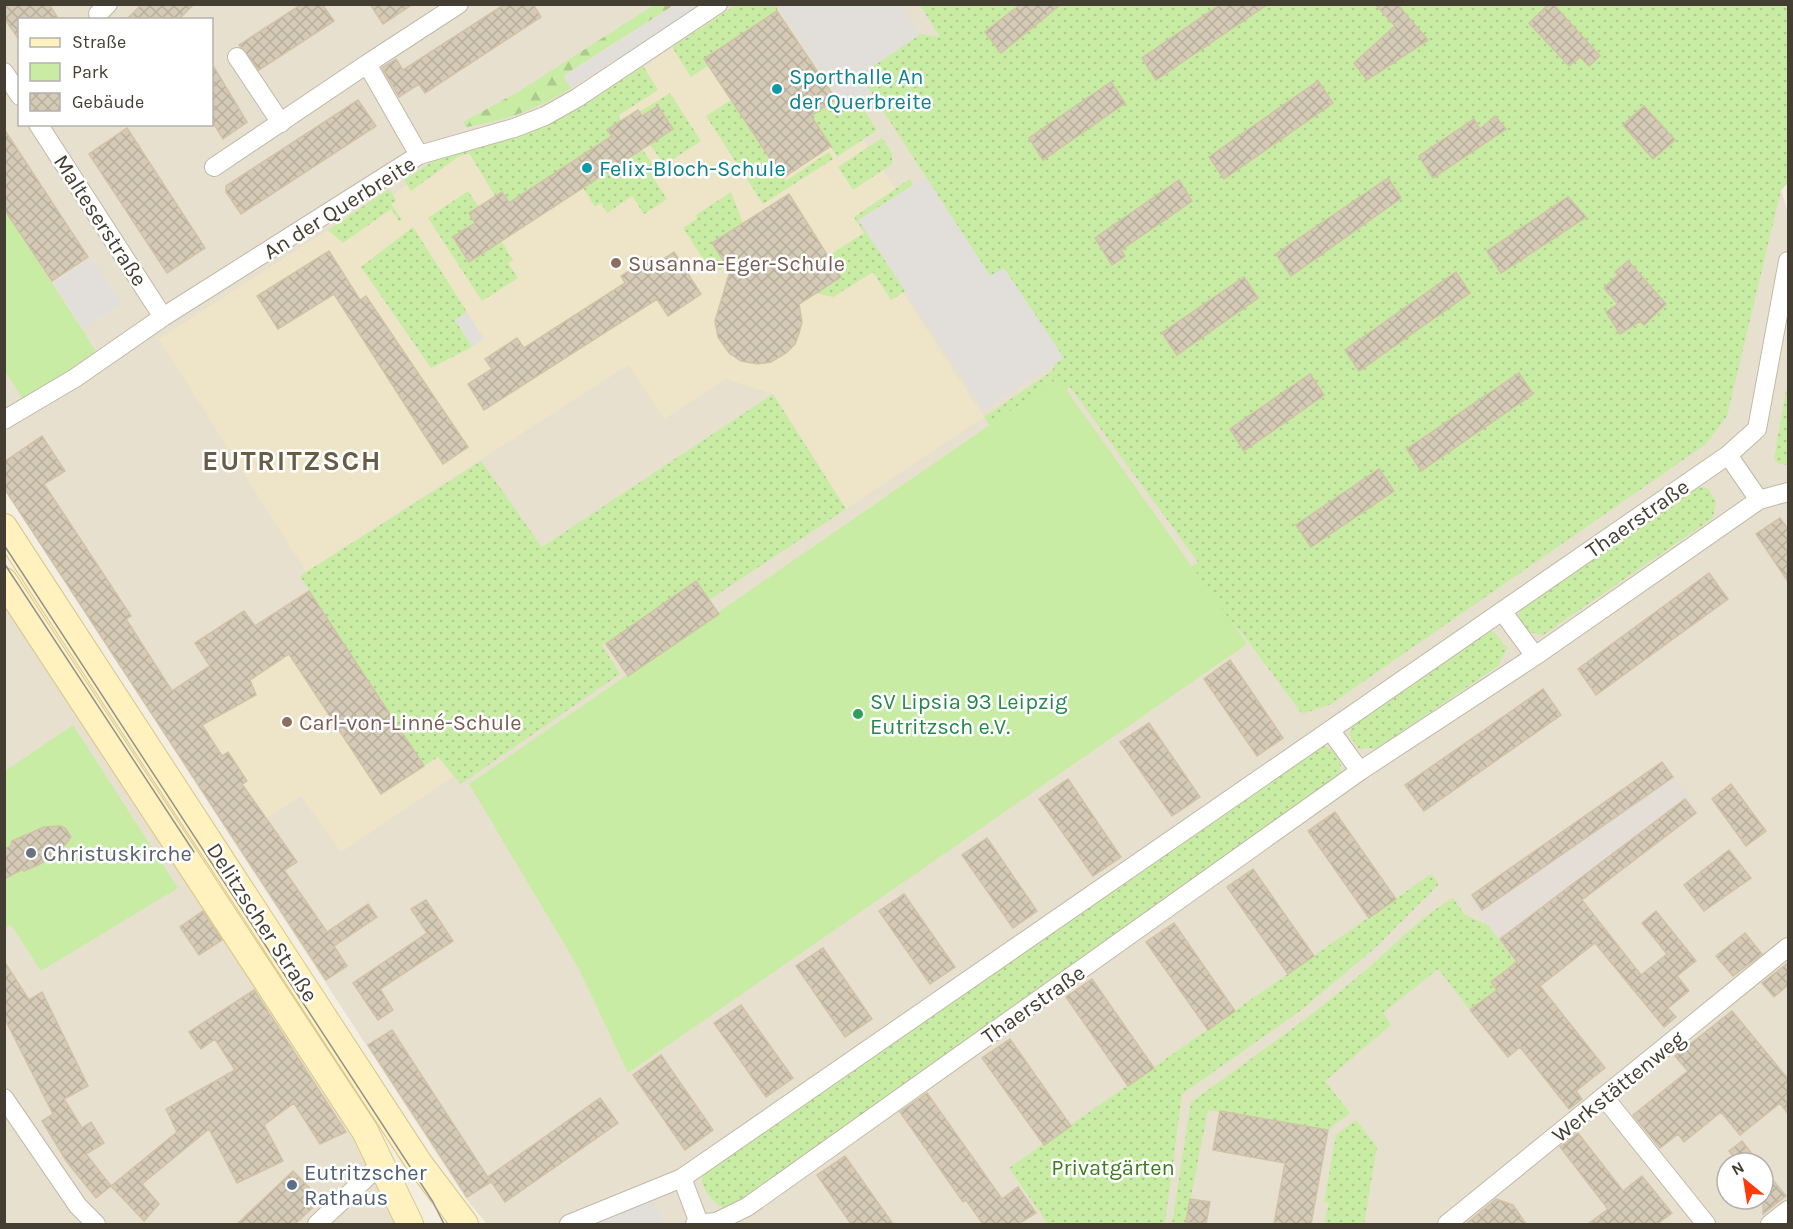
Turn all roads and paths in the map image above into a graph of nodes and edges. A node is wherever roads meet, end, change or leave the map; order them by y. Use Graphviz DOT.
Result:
graph roads {
  1 [pos="718,4"];
  2 [pos="448,7"];
  3 [pos="237,57"];
  4 [pos="367,64"];
  5 [pos="4,72"];
  6 [pos="18,93"];
  7 [pos="281,123"];
  8 [pos="39,126"];
  9 [pos="419,155"];
  10 [pos="214,167"];
  11 [pos="1788,261"];
  12 [pos="163,316"];
  13 [pos="4,420"];
  14 [pos="1728,455"];
  15 [pos="1788,492"];
  16 [pos="1759,500"];
  17 [pos="4,527"];
  18 [pos="4,581"];
  19 [pos="1502,612"];
  20 [pos="1535,656"];
  21 [pos="1330,730"];
  22 [pos="1360,771"];
  23 [pos="1788,947"];
  24 [pos="1604,1097"];
  25 [pos="4,1098"];
  26 [pos="381,1164"];
  27 [pos="682,1178"];
  28 [pos="1788,1210"];
  29 [pos="96,1224"];
  30 [pos="316,1224"];
  31 [pos="410,1224"];
  32 [pos="465,1224"];
  33 [pos="569,1224"];
  34 [pos="697,1224"];
  35 [pos="1447,1224"];
  36 [pos="1706,1224"];
  37 [pos="1770,1224"];
  1 -- 9 [label="street, An der Querbreite"];
  2 -- 4 [label="street"];
  3 -- 7 [label="street"];
  4 -- 7 [label="street"];
  4 -- 9 [label="street"];
  5 -- 6 [label="street"];
  7 -- 10 [label="street"];
  8 -- 12 [label="street, Malteserstraße"];
  9 -- 12 [label="street, An der Querbreite"];
  11 -- 14 [label="street, Thaerstraße"];
  12 -- 13 [label="street, An der Querbreite"];
  14 -- 16 [label="street"];
  14 -- 19 [label="street, Thaerstraße"];
  15 -- 16 [label="street, Thaerstraße"];
  16 -- 20 [label="street, Thaerstraße"];
  17 -- 32 [label="main road, Delitzscher Straße"];
  18 -- 26 [label="main road, Delitzscher Straße"];
  19 -- 20 [label="street"];
  19 -- 21 [label="street, Thaerstraße"];
  20 -- 22 [label="street, Thaerstraße"];
  21 -- 22 [label="street"];
  21 -- 27 [label="street, Thaerstraße"];
  22 -- 34 [label="street, Thaerstraße"];
  23 -- 24 [label="street, Werkstättenweg"];
  24 -- 35 [label="street, Werkstättenweg"];
  24 -- 36 [label="street"];
  25 -- 29 [label="street"];
  26 -- 30 [label="street"];
  26 -- 31 [label="main road, Delitzscher Straße"];
  27 -- 33 [label="street, Thaerstraße"];
  27 -- 34 [label="street, Thaerstraße"];
  28 -- 37 [label="street"];
}
